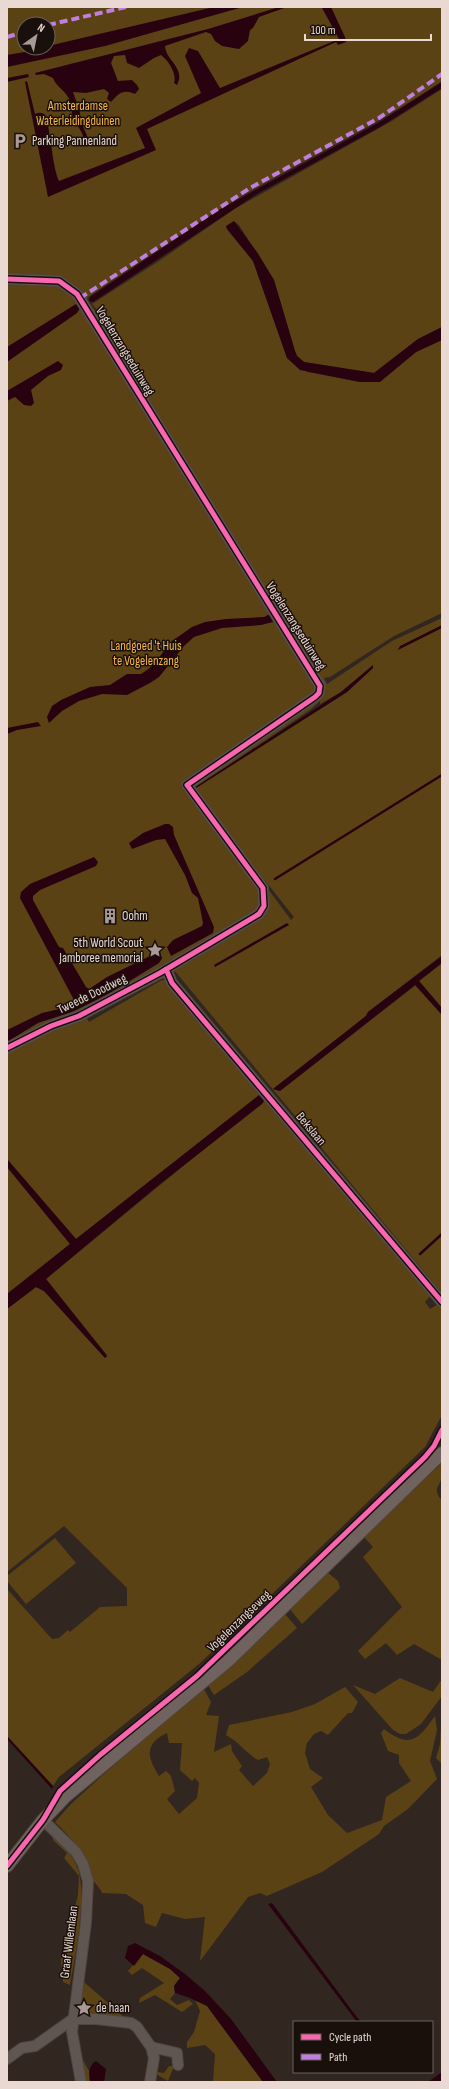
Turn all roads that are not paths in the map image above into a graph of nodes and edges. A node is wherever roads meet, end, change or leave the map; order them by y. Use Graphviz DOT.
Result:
graph roads {
  1 [pos="7,279"];
  2 [pos="166,969"];
  3 [pos="7,1048"];
  4 [pos="442,1302"];
  5 [pos="442,1453"];
  6 [pos="43,1820"];
  7 [pos="7,1866"];
  8 [pos="73,2019"];
  9 [pos="151,2047"];
  10 [pos="7,2059"];
  11 [pos="178,2065"];
  12 [pos="81,2082"];
  13 [pos="150,2082"];
  1 -- 2 [label="street, Vogelenzangseduinweg"];
  2 -- 3 [label="street, Tweede Doodweg"];
  2 -- 4 [label="street, Bekslaan"];
  5 -- 6 [label="main road, Vogelenzangseweg"];
  6 -- 7 [label="main road, Vogelenzangseweg"];
  6 -- 8 [label="street, Graaf Willemlaan"];
  8 -- 9 [label="street"];
  8 -- 10 [label="street"];
  8 -- 12 [label="street, Graaf Willemlaan"];
  9 -- 11 [label="street"];
  9 -- 13 [label="street"];
}
